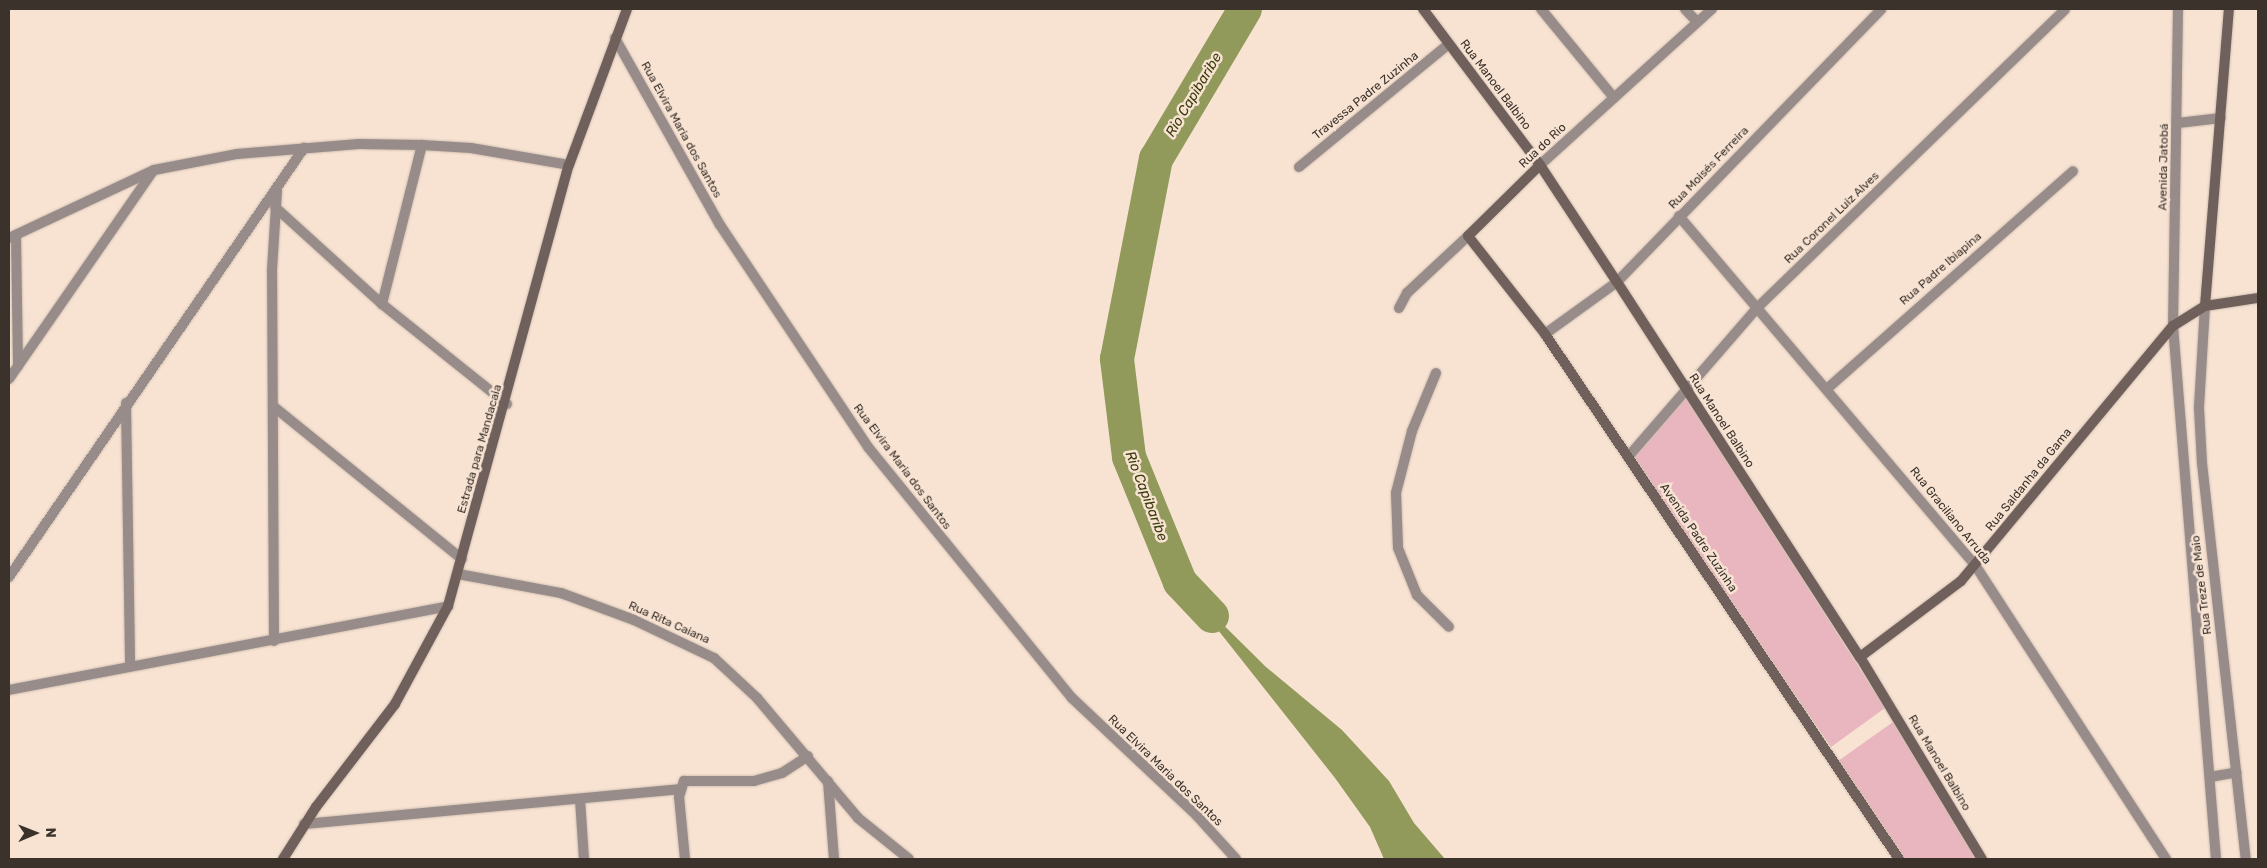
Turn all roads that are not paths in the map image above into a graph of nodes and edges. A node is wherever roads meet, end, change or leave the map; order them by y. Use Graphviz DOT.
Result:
graph roads {
  1 [pos="627,9"];
  2 [pos="1423,9"];
  3 [pos="1541,9"];
  4 [pos="1685,9"];
  5 [pos="1712,9"];
  6 [pos="1882,9"];
  7 [pos="2065,9"];
  8 [pos="2178,9"];
  9 [pos="2229,9"];
  10 [pos="1697,22"];
  11 [pos="615,38"];
  12 [pos="1449,44"];
  13 [pos="1614,98"];
  14 [pos="2220,118"];
  15 [pos="2178,123"];
  16 [pos="422,145"];
  17 [pos="304,148"];
  18 [pos="1540,165"];
  19 [pos="569,166"];
  20 [pos="1299,167"];
  21 [pos="154,170"];
  22 [pos="2073,171"];
  23 [pos="277,186"];
  24 [pos="275,207"];
  25 [pos="1678,216"];
  26 [pos="1468,236"];
  27 [pos="12,237"];
  28 [pos="1617,282"];
  29 [pos="2258,298"];
  30 [pos="382,304"];
  31 [pos="1759,306"];
  32 [pos="2205,306"];
  33 [pos="1398,308"];
  34 [pos="2173,326"];
  35 [pos="1545,334"];
  36 [pos="12,372"];
  37 [pos="1436,373"];
  38 [pos="1828,388"];
  39 [pos="1685,389"];
  40 [pos="126,403"];
  41 [pos="506,404"];
  42 [pos="273,406"];
  43 [pos="1628,457"];
  44 [pos="462,559"];
  45 [pos="1975,565"];
  46 [pos="458,574"];
  47 [pos="9,577"];
  48 [pos="448,606"];
  49 [pos="1449,627"];
  50 [pos="274,641"];
  51 [pos="1860,658"];
  52 [pos="130,666"];
  53 [pos="9,690"];
  54 [pos="808,756"];
  55 [pos="2237,772"];
  56 [pos="2210,777"];
  57 [pos="828,781"];
  58 [pos="679,789"];
  59 [pos="580,799"];
  60 [pos="304,824"];
  61 [pos="283,859"];
  62 [pos="584,859"];
  63 [pos="685,859"];
  64 [pos="834,859"];
  65 [pos="909,859"];
  66 [pos="1236,859"];
  67 [pos="1899,859"];
  68 [pos="1982,859"];
  69 [pos="2166,859"];
  70 [pos="2216,859"];
  71 [pos="2246,859"];
  1 -- 11 [label="street, Estrada para Mandacaia"];
  2 -- 12 [label="street, Rua Manoel Balbino"];
  3 -- 13 [label="street"];
  4 -- 10 [label="street"];
  5 -- 10 [label="street, Rua do Rio"];
  6 -- 25 [label="street, Rua Moisés Ferreira"];
  7 -- 31 [label="street, Rua Coronel Luiz Alves"];
  8 -- 15 [label="street, Avenida Jatobá"];
  9 -- 14 [label="street"];
  10 -- 13 [label="street, Rua do Rio"];
  11 -- 19 [label="street, Estrada para Mandacaia"];
  11 -- 66 [label="street, Rua Elvira Maria dos Santos"];
  12 -- 18 [label="street, Rua Manoel Balbino"];
  12 -- 20 [label="street, Travessa Padre Zuzinha"];
  13 -- 18 [label="street, Rua do Rio"];
  14 -- 15 [label="street"];
  14 -- 32 [label="street"];
  15 -- 34 [label="street, Avenida Jatobá"];
  16 -- 17 [label="street"];
  16 -- 19 [label="street"];
  16 -- 30 [label="street"];
  17 -- 21 [label="street"];
  17 -- 23 [label="street"];
  18 -- 26 [label="street, Rua do Rio"];
  18 -- 28 [label="street, Rua Manoel Balbino"];
  19 -- 41 [label="street, Estrada para Mandacaia"];
  21 -- 27 [label="street"];
  21 -- 36 [label="street"];
  22 -- 38 [label="street, Rua Padre Ibiapina"];
  23 -- 24 [label="street"];
  23 -- 40 [label="street"];
  24 -- 30 [label="street"];
  24 -- 42 [label="street"];
  25 -- 28 [label="street, Rua Moisés Ferreira"];
  25 -- 31 [label="street, Rua Graciliano Arruda"];
  26 -- 33 [label="street, Rua do Rio"];
  26 -- 35 [label="street, Avenida Padre Zuzinha"];
  27 -- 36 [label="street"];
  28 -- 35 [label="street, Rua Moisés Ferreira"];
  28 -- 39 [label="street, Rua Manoel Balbino"];
  29 -- 32 [label="street"];
  30 -- 41 [label="street"];
  31 -- 38 [label="street, Rua Graciliano Arruda"];
  31 -- 39 [label="street, Rua Coronel Luiz Alves"];
  32 -- 34 [label="street, Rua Saldanha da Gama"];
  32 -- 55 [label="street, Rua Treze de Maio"];
  34 -- 45 [label="street, Rua Saldanha da Gama"];
  34 -- 56 [label="street, Rua Treze de Maio"];
  35 -- 43 [label="street, Avenida Padre Zuzinha"];
  37 -- 49 [label="street"];
  38 -- 45 [label="street, Rua Graciliano Arruda"];
  39 -- 43 [label="street, Rua Coronel Luiz Alves"];
  39 -- 51 [label="street, Rua Manoel Balbino"];
  40 -- 47 [label="street"];
  40 -- 52 [label="street"];
  41 -- 44 [label="street, Estrada para Mandacaia"];
  42 -- 44 [label="street"];
  42 -- 50 [label="street"];
  43 -- 67 [label="street, Avenida Padre Zuzinha"];
  44 -- 46 [label="street, Estrada para Mandacaia"];
  45 -- 51 [label="street, Rua Saldanha da Gama"];
  45 -- 69 [label="street, Rua Graciliano Arruda"];
  46 -- 48 [label="street, Estrada para Mandacaia"];
  46 -- 54 [label="street, Rua Rita Caiana"];
  48 -- 50 [label="street"];
  48 -- 60 [label="street, Estrada para Mandacaia"];
  50 -- 52 [label="street"];
  51 -- 68 [label="street, Rua Manoel Balbino"];
  52 -- 53 [label="street"];
  54 -- 57 [label="street, Rua Rita Caiana"];
  54 -- 58 [label="street"];
  55 -- 56 [label="street"];
  55 -- 71 [label="street, Rua Treze de Maio"];
  56 -- 70 [label="street, Rua Treze de Maio"];
  57 -- 64 [label="street"];
  57 -- 65 [label="street, Rua Rita Caiana"];
  58 -- 59 [label="street"];
  58 -- 63 [label="street"];
  59 -- 60 [label="street"];
  59 -- 62 [label="street"];
  60 -- 61 [label="street, Estrada para Mandacaia"];
}
